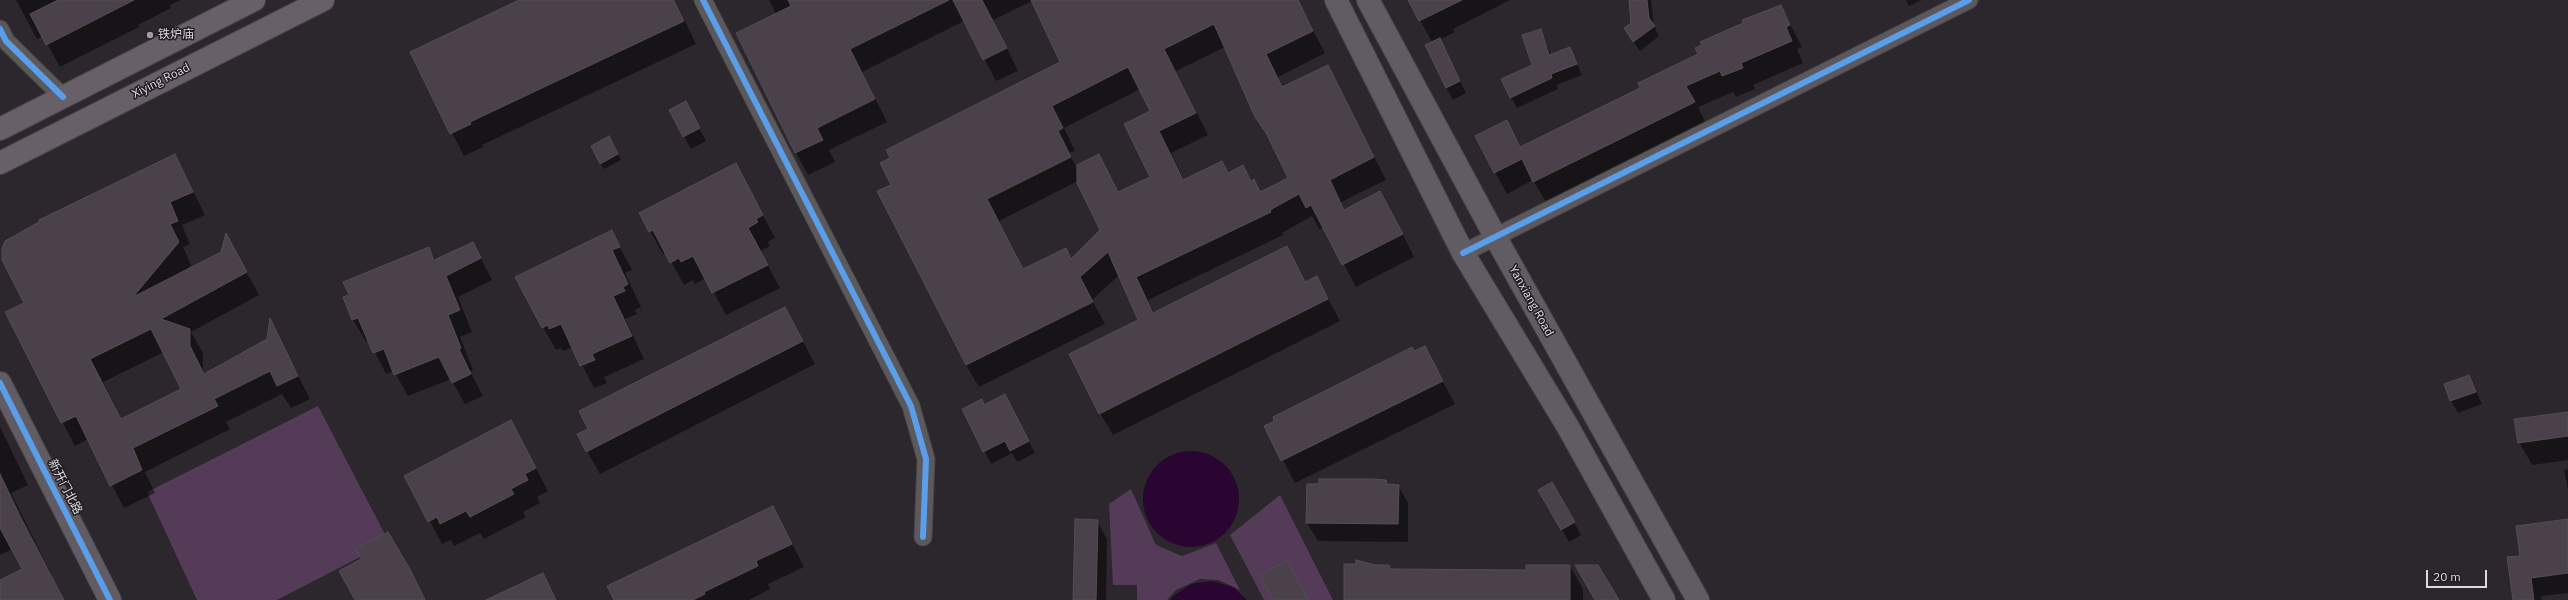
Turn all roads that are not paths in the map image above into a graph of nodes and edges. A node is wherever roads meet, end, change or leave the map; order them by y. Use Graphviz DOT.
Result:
graph roads {
  1 [pos="254,0"];
  2 [pos="323,0"];
  3 [pos="703,0"];
  4 [pos="1336,0"];
  5 [pos="1368,0"];
  6 [pos="1969,0"];
  7 [pos="0,29"];
  8 [pos="64,97"];
  9 [pos="0,129"];
  10 [pos="0,163"];
  11 [pos="1496,238"];
  12 [pos="1463,253"];
  13 [pos="0,383"];
  14 [pos="923,537"];
  15 [pos="110,600"];
  16 [pos="1664,600"];
  17 [pos="1698,600"];
  1 -- 8 [label="main road"];
  2 -- 10 [label="main road, Xiying Road"];
  3 -- 14 [label="street"];
  4 -- 12 [label="main road"];
  5 -- 11 [label="main road, Yanxiang Road"];
  6 -- 11 [label="street"];
  7 -- 8 [label="street"];
  8 -- 9 [label="main road"];
  11 -- 12 [label="street"];
  11 -- 17 [label="main road, Yanxiang Road"];
  12 -- 16 [label="main road"];
  13 -- 15 [label="main road, 新开门北路"];
}
